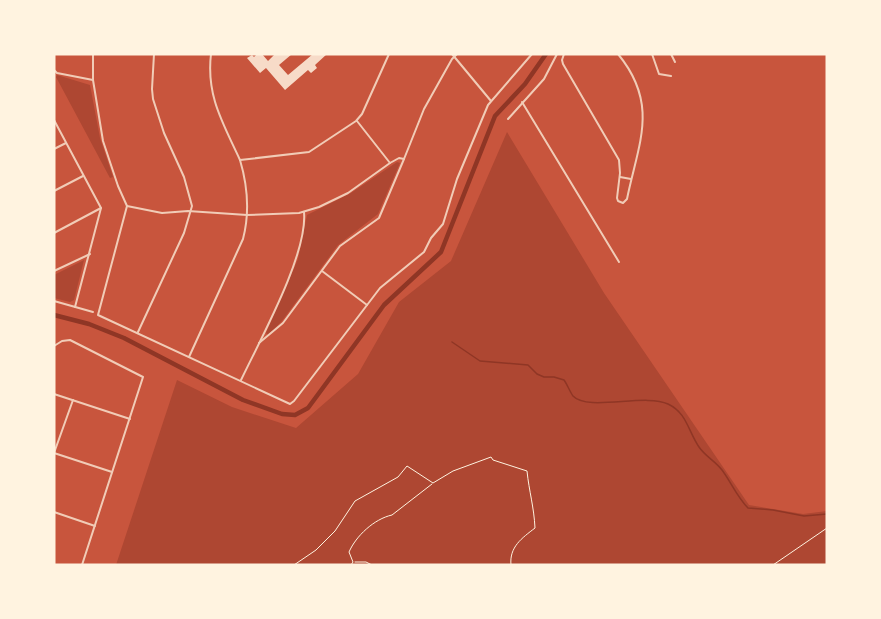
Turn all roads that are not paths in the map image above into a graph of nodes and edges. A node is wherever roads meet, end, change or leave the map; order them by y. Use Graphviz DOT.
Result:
graph roads {
  1 [pos="93,54"];
  2 [pos="154,54"];
  3 [pos="211,54"];
  4 [pos="388,54"];
  5 [pos="457,54"];
  6 [pos="532,54"];
  7 [pos="557,54"];
  8 [pos="564,54"];
  9 [pos="618,54"];
  10 [pos="652,54"];
  11 [pos="671,54"];
  12 [pos="453,56"];
  13 [pos="675,62"];
  14 [pos="54,70"];
  15 [pos="671,76"];
  16 [pos="93,80"];
  17 [pos="491,101"];
  18 [pos="522,102"];
  19 [pos="508,119"];
  20 [pos="54,120"];
  21 [pos="356,121"];
  22 [pos="66,142"];
  23 [pos="54,149"];
  24 [pos="404,159"];
  25 [pos="240,160"];
  26 [pos="390,163"];
  27 [pos="84,175"];
  28 [pos="620,177"];
  29 [pos="631,179"];
  30 [pos="54,192"];
  31 [pos="127,206"];
  32 [pos="101,208"];
  33 [pos="191,211"];
  34 [pos="304,212"];
  35 [pos="247,215"];
  36 [pos="54,233"];
  37 [pos="90,254"];
  38 [pos="619,262"];
  39 [pos="54,271"];
  40 [pos="322,271"];
  41 [pos="54,302"];
  42 [pos="367,305"];
  43 [pos="75,307"];
  44 [pos="93,312"];
  45 [pos="137,333"];
  46 [pos="258,343"];
  47 [pos="54,346"];
  48 [pos="189,357"];
  49 [pos="240,381"];
  50 [pos="54,394"];
  51 [pos="73,400"];
  52 [pos="130,419"];
  53 [pos="54,453"];
  54 [pos="112,472"];
  55 [pos="54,512"];
  56 [pos="95,526"];
  57 [pos="82,565"];
  1 -- 16 [label="street"];
  2 -- 33 [label="street"];
  3 -- 25 [label="street"];
  4 -- 21 [label="street"];
  5 -- 12 [label="street"];
  6 -- 17 [label="street"];
  7 -- 18 [label="street"];
  8 -- 28 [label="street"];
  9 -- 29 [label="street"];
  10 -- 15 [label="street"];
  11 -- 13 [label="street"];
  12 -- 17 [label="street"];
  12 -- 24 [label="street"];
  14 -- 16 [label="street"];
  16 -- 31 [label="street"];
  17 -- 42 [label="street"];
  18 -- 19 [label="street"];
  18 -- 38 [label="street"];
  20 -- 22 [label="street"];
  21 -- 25 [label="street"];
  21 -- 26 [label="street"];
  22 -- 23 [label="street"];
  22 -- 27 [label="street"];
  24 -- 26 [label="street"];
  24 -- 40 [label="street"];
  25 -- 35 [label="street"];
  26 -- 34 [label="street"];
  27 -- 30 [label="street"];
  27 -- 32 [label="street"];
  28 -- 29 [label="street"];
  28 -- 29 [label="street"];
  31 -- 33 [label="street"];
  31 -- 45 [label="street"];
  32 -- 36 [label="street"];
  32 -- 37 [label="street"];
  33 -- 35 [label="street"];
  33 -- 45 [label="street"];
  34 -- 35 [label="street"];
  34 -- 46 [label="street"];
  35 -- 48 [label="street"];
  37 -- 39 [label="street"];
  37 -- 43 [label="street"];
  40 -- 42 [label="street"];
  40 -- 46 [label="street"];
  41 -- 43 [label="street"];
  42 -- 49 [label="street"];
  43 -- 44 [label="street"];
  45 -- 48 [label="street"];
  46 -- 49 [label="street"];
  47 -- 52 [label="street"];
  48 -- 49 [label="street"];
  50 -- 51 [label="street"];
  51 -- 52 [label="street"];
  51 -- 53 [label="street"];
  52 -- 54 [label="street"];
  53 -- 54 [label="street"];
  54 -- 56 [label="street"];
  55 -- 56 [label="street"];
  56 -- 57 [label="street"];
}
